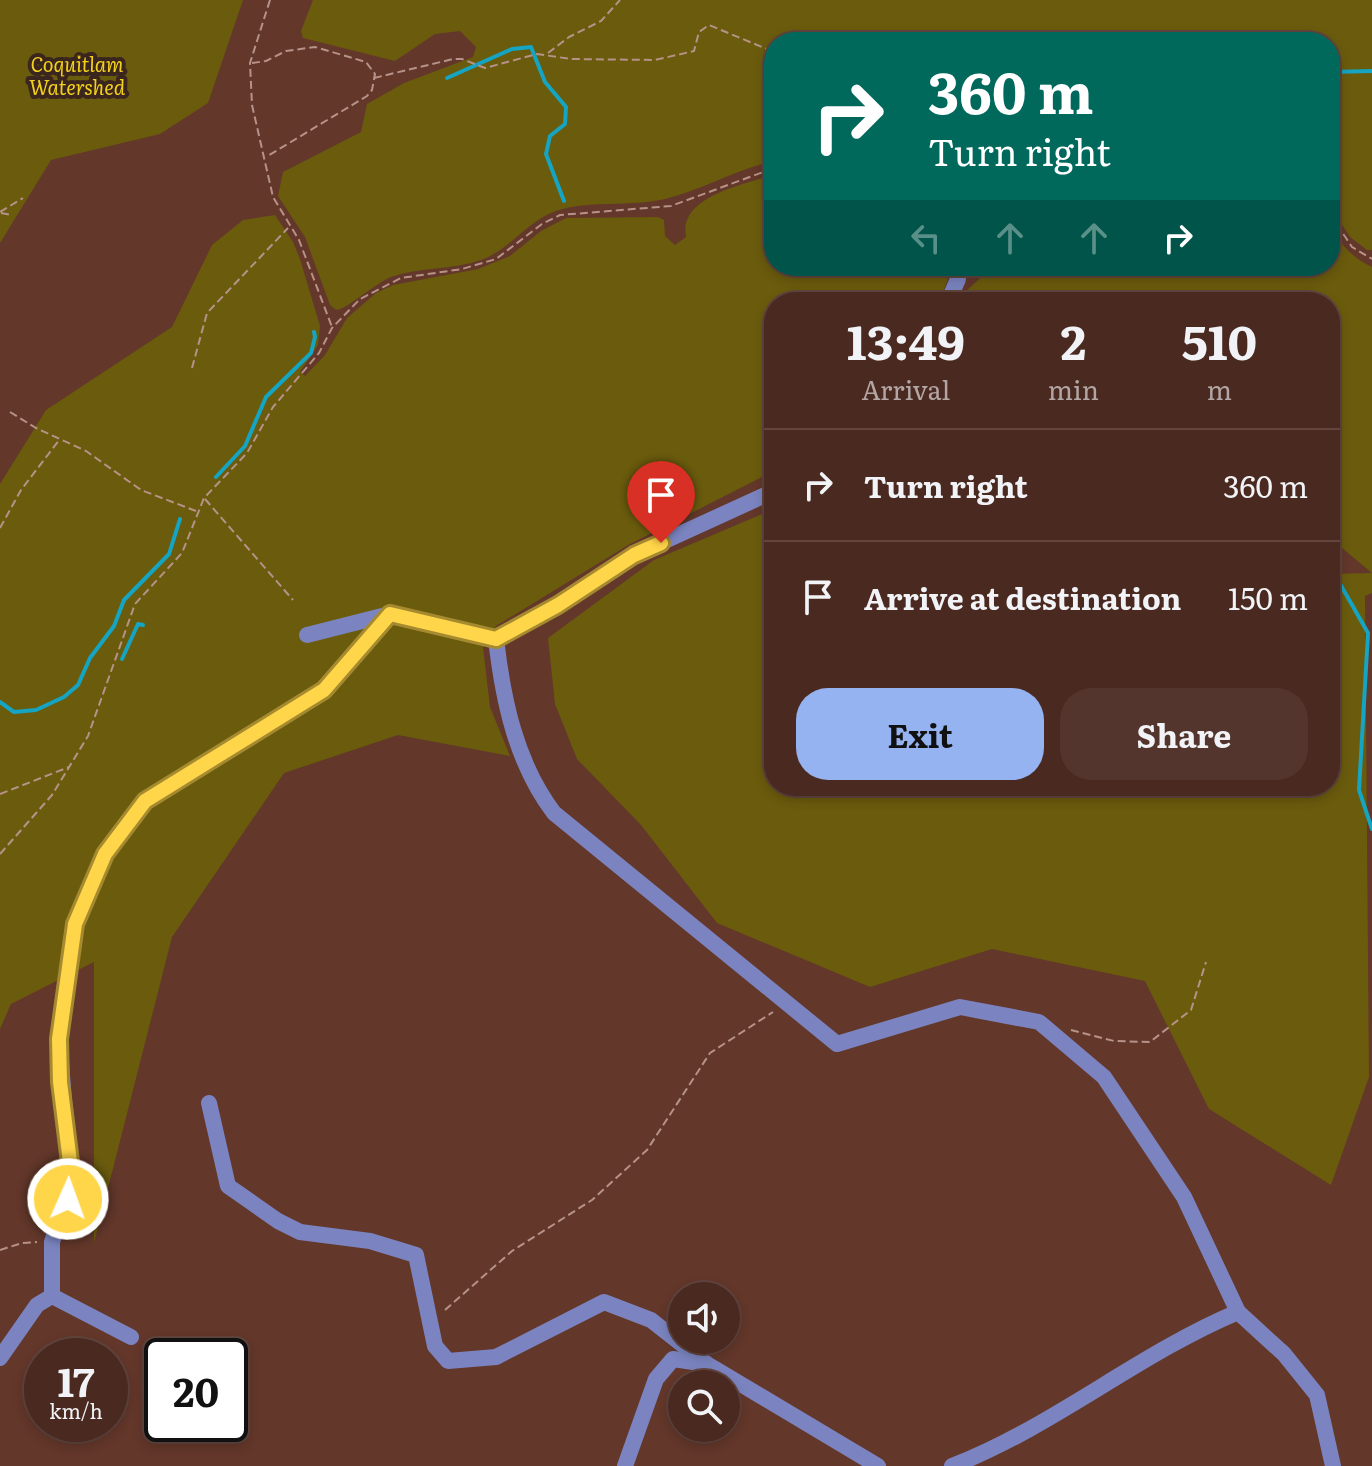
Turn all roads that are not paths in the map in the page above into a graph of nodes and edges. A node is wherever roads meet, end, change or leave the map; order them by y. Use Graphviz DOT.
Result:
graph roads {
  1 [pos="958,279"];
  2 [pos="952,292"];
  3 [pos="764,496"];
  4 [pos="390,614"];
  5 [pos="307,635"];
  6 [pos="496,639"];
  7 [pos="209,1103"];
  8 [pos="52,1296"];
  9 [pos="1238,1312"];
  10 [pos="131,1337"];
  11 [pos="0,1358"];
  12 [pos="707,1364"];
  13 [pos="625,1466"];
  14 [pos="878,1466"];
  15 [pos="952,1466"];
  16 [pos="1333,1466"];
  1 -- 2 [label="lane"];
  3 -- 6 [label="lane"];
  4 -- 5 [label="lane"];
  4 -- 6 [label="lane"];
  4 -- 8 [label="lane"];
  6 -- 9 [label="lane"];
  7 -- 12 [label="lane"];
  8 -- 10 [label="lane"];
  8 -- 11 [label="lane"];
  9 -- 15 [label="lane"];
  9 -- 16 [label="lane"];
  12 -- 13 [label="lane"];
  12 -- 14 [label="lane"];
}
